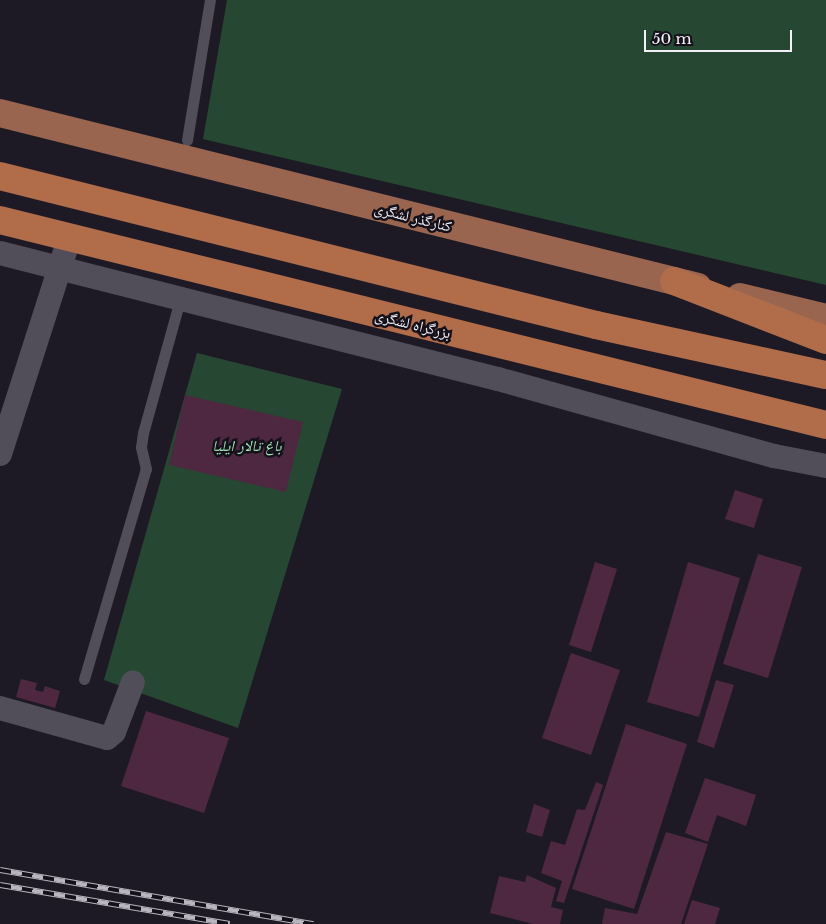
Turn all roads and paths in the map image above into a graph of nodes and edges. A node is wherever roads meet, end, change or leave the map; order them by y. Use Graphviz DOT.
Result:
graph roads {
  1 [pos="210,0"];
  2 [pos="0,113"];
  3 [pos="187,140"];
  4 [pos="0,176"];
  5 [pos="0,220"];
  6 [pos="69,239"];
  7 [pos="0,253"];
  8 [pos="59,269"];
  9 [pos="674,281"];
  10 [pos="180,300"];
  11 [pos="826,318"];
  12 [pos="826,340"];
  13 [pos="826,375"];
  14 [pos="826,426"];
  15 [pos="0,454"];
  16 [pos="826,466"];
  17 [pos="84,679"];
  18 [pos="133,682"];
  19 [pos="0,708"];
  1 -- 3 [label="lane"];
  2 -- 9 [label="main road, کنارگذر لشگری"];
  4 -- 13 [label="highway"];
  5 -- 6 [label="highway, بزرگراه لشگری"];
  6 -- 8 [label="street"];
  6 -- 14 [label="highway, بزرگراه لشگری"];
  7 -- 8 [label="street"];
  8 -- 10 [label="street"];
  8 -- 15 [label="street"];
  9 -- 11 [label="main road, کنارگذر لشگری"];
  9 -- 12 [label="highway"];
  10 -- 16 [label="street"];
  10 -- 17 [label="lane"];
  18 -- 19 [label="street"];
}
